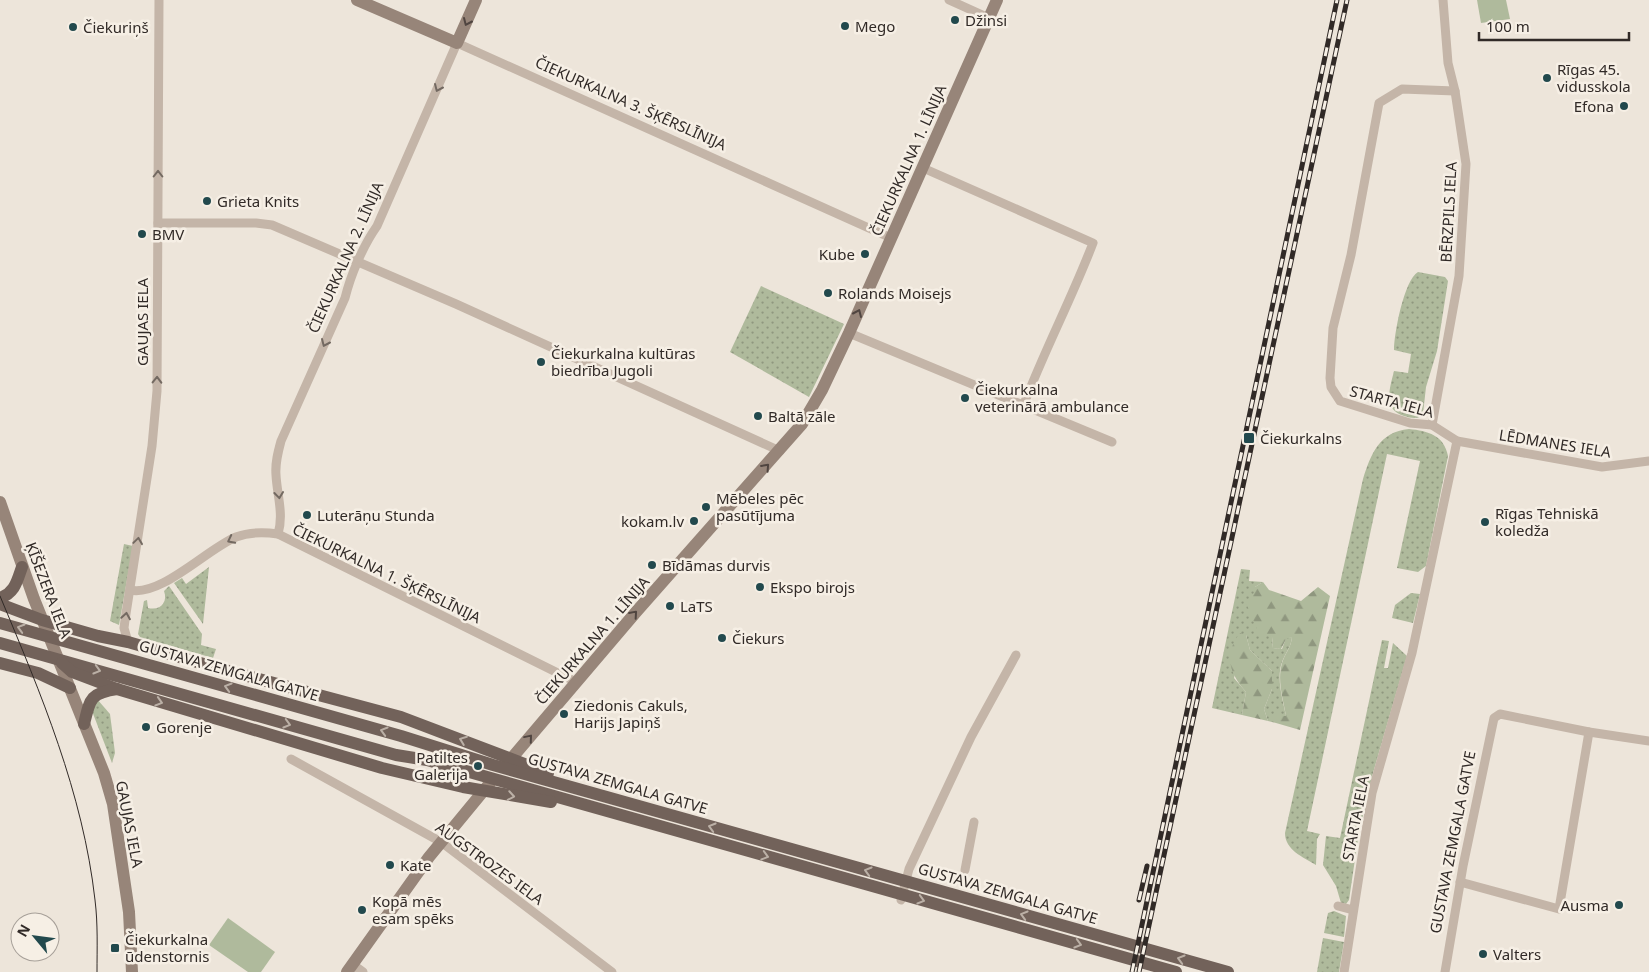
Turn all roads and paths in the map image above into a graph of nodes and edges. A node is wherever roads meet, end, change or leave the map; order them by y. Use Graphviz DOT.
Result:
graph roads {
  1 [pos="159,0"];
  2 [pos="357,0"];
  3 [pos="476,0"];
  4 [pos="950,0"];
  5 [pos="997,0"];
  6 [pos="1443,0"];
  7 [pos="989,18"];
  8 [pos="457,43"];
  9 [pos="1455,91"];
  10 [pos="923,168"];
  11 [pos="158,223"];
  12 [pos="891,238"];
  13 [pos="358,263"];
  14 [pos="849,333"];
  15 [pos="1024,404"];
  16 [pos="1432,425"];
  17 [pos="1457,441"];
  18 [pos="1112,442"];
  19 [pos="780,451"];
  20 [pos="1649,461"];
  21 [pos="0,502"];
  22 [pos="278,534"];
  23 [pos="22,567"];
  24 [pos="130,590"];
  25 [pos="0,598"];
  26 [pos="0,604"];
  27 [pos="42,620"];
  28 [pos="0,623"];
  29 [pos="98,636"];
  30 [pos="128,642"];
  31 [pos="0,643"];
  32 [pos="1016,655"];
  33 [pos="59,660"];
  34 [pos="0,663"];
  35 [pos="38,673"];
  36 [pos="576,682"];
  37 [pos="70,688"];
  38 [pos="117,689"];
  39 [pos="84,724"];
  40 [pos="1589,732"];
  41 [pos="1649,741"];
  42 [pos="292,759"];
  43 [pos="622,801"];
  44 [pos="617,814"];
  45 [pos="974,822"];
  46 [pos="441,842"];
  47 [pos="965,870"];
  48 [pos="1460,882"];
  49 [pos="901,900"];
  50 [pos="1338,906"];
  51 [pos="1353,910"];
  52 [pos="349,968"];
  53 [pos="132,972"];
  54 [pos="363,972"];
  55 [pos="612,972"];
  56 [pos="1176,972"];
  57 [pos="1228,972"];
  58 [pos="1344,972"];
  59 [pos="1445,972"];
  11 -- 1 [label="street, GAUJAS IELA, one-way"];
  2 -- 8 [label="street, ČIEKURKALNA 3. ŠĶĒRSLĪNIJA"];
  3 -- 8 [label="street, ČIEKURKALNA 2. LĪNIJA, one-way"];
  4 -- 7 [label="street"];
  5 -- 7 [label="street, ČIEKURKALNA 1. LĪNIJA"];
  6 -- 9 [label="street, BĒRZPILS IELA"];
  7 -- 10 [label="street, ČIEKURKALNA 1. LĪNIJA"];
  8 -- 12 [label="street, ČIEKURKALNA 3. ŠĶĒRSLĪNIJA"];
  8 -- 13 [label="street, ČIEKURKALNA 2. LĪNIJA, one-way"];
  9 -- 16 [label="street, BĒRZPILS IELA"];
  9 -- 16 [label="street, STARTA IELA"];
  10 -- 12 [label="street, ČIEKURKALNA 1. LĪNIJA"];
  10 -- 15 [label="street"];
  11 -- 13 [label="street"];
  24 -- 11 [label="street, GAUJAS IELA, one-way"];
  14 -- 12 [label="street, ČIEKURKALNA 1. LĪNIJA, one-way"];
  13 -- 19 [label="street"];
  13 -- 22 [label="street, ČIEKURKALNA 2. LĪNIJA, one-way"];
  14 -- 15 [label="street"];
  14 -- 19 [label="street, ČIEKURKALNA 1. LĪNIJA"];
  15 -- 18 [label="street"];
  16 -- 17 [label="street, STARTA IELA"];
  17 -- 20 [label="street, LĒDMANES IELA"];
  17 -- 51 [label="street, STARTA IELA"];
  36 -- 19 [label="street, ČIEKURKALNA 1. LĪNIJA, one-way"];
  21 -- 23 [label="street, ĶĪŠEZERA IELA"];
  22 -- 24 [label="street, ČIEKURKALNA 1. ŠĶĒRSLĪNIJA, one-way"];
  22 -- 36 [label="street, ČIEKURKALNA 1. ŠĶĒRSLĪNIJA"];
  23 -- 25 [label="main road"];
  23 -- 27 [label="street, ĶĪŠEZERA IELA"];
  30 -- 24 [label="street, GAUJAS IELA, one-way"];
  26 -- 27 [label="main road"];
  27 -- 29 [label="main road"];
  27 -- 33 [label="street, ĶĪŠEZERA IELA"];
  43 -- 28 [label="main road, GUSTAVA ZEMGALA GATVE, one-way"];
  29 -- 30 [label="main road"];
  29 -- 33 [label="main road"];
  43 -- 30 [label="main road, one-way"];
  31 -- 44 [label="main road, GUSTAVA ZEMGALA GATVE, one-way"];
  32 -- 49 [label="street"];
  33 -- 35 [label="main road"];
  33 -- 37 [label="street, ĶĪŠEZERA IELA"];
  33 -- 38 [label="main road"];
  34 -- 35 [label="main road"];
  35 -- 37 [label="main road"];
  46 -- 36 [label="street, ČIEKURKALNA 1. LĪNIJA, one-way"];
  37 -- 39 [label="street, GAUJAS IELA"];
  38 -- 39 [label="main road"];
  38 -- 44 [label="main road, one-way"];
  39 -- 53 [label="street, GAUJAS IELA"];
  40 -- 41 [label="street"];
  40 -- 48 [label="street, GUSTAVA ZEMGALA GATVE"];
  40 -- 48 [label="street"];
  42 -- 46 [label="street, AUGSTROZES IELA"];
  57 -- 43 [label="main road, GUSTAVA ZEMGALA GATVE, one-way"];
  44 -- 56 [label="main road, GUSTAVA ZEMGALA GATVE, one-way"];
  45 -- 47 [label="street"];
  46 -- 52 [label="street, ČIEKURKALNA 1. LĪNIJA"];
  46 -- 55 [label="street, AUGSTROZES IELA"];
  48 -- 59 [label="street, GUSTAVA ZEMGALA GATVE"];
  50 -- 51 [label="street"];
  51 -- 58 [label="street, STARTA IELA"];
  52 -- 54 [label="street, ČIEKURKALNA 1. LĪNIJA"];
}
